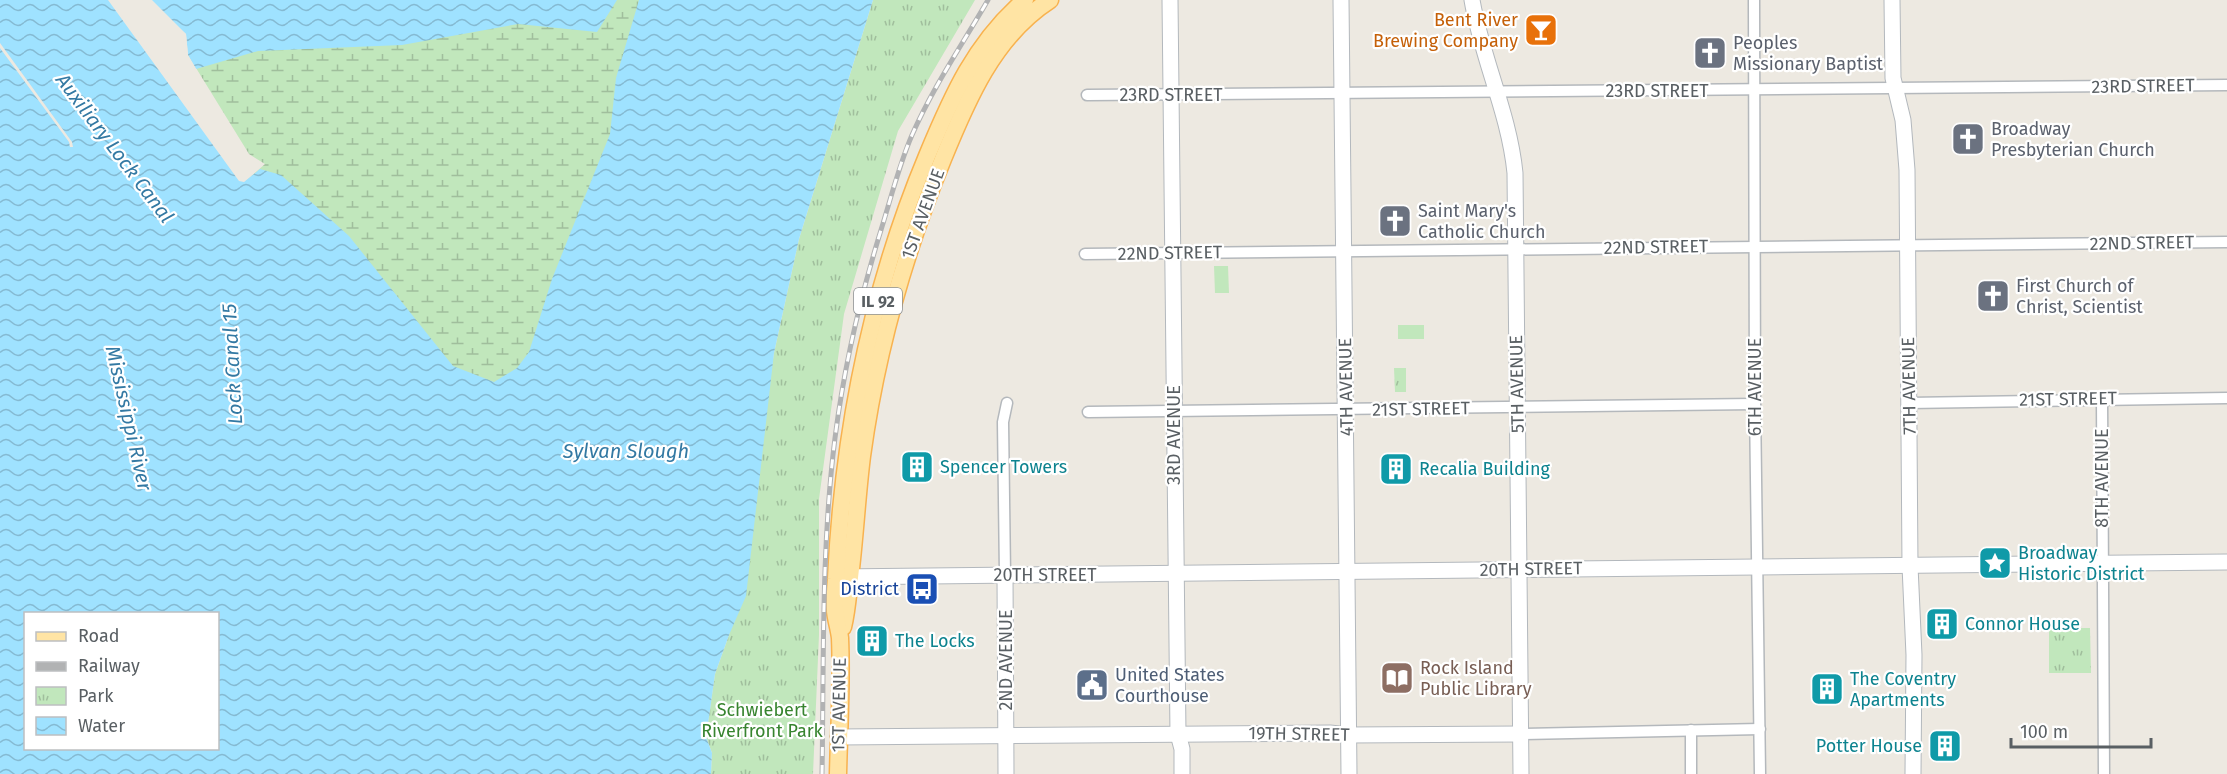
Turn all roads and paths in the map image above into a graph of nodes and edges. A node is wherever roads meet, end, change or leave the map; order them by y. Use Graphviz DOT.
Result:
graph roads {
  1 [pos="1025,0"];
  2 [pos="1049,0"];
  3 [pos="1170,0"];
  4 [pos="1341,0"];
  5 [pos="1472,0"];
  6 [pos="1754,0"];
  7 [pos="1892,0"];
  8 [pos="2227,85"];
  9 [pos="1754,90"];
  10 [pos="1896,90"];
  11 [pos="1497,93"];
  12 [pos="1342,94"];
  13 [pos="1087,95"];
  14 [pos="1171,95"];
  15 [pos="2227,242"];
  16 [pos="1908,245"];
  17 [pos="1755,246"];
  18 [pos="1516,250"];
  19 [pos="1344,252"];
  20 [pos="1085,254"];
  21 [pos="1172,254"];
  22 [pos="2102,398"];
  23 [pos="2227,398"];
  24 [pos="1007,403"];
  25 [pos="1909,403"];
  26 [pos="1755,404"];
  27 [pos="1517,407"];
  28 [pos="1346,410"];
  29 [pos="1174,411"];
  30 [pos="1088,412"];
  31 [pos="2227,562"];
  32 [pos="2103,563"];
  33 [pos="1910,566"];
  34 [pos="1757,567"];
  35 [pos="1520,570"];
  36 [pos="1348,572"];
  37 [pos="1005,575"];
  38 [pos="1175,575"];
  39 [pos="843,577"];
  40 [pos="1760,729"];
  41 [pos="1691,730"];
  42 [pos="1178,734"];
  43 [pos="1521,734"];
  44 [pos="1348,735"];
  45 [pos="1006,736"];
  46 [pos="838,737"];
  47 [pos="838,774"];
  48 [pos="1006,774"];
  49 [pos="1182,774"];
  50 [pos="1349,774"];
  51 [pos="1521,774"];
  52 [pos="1691,774"];
  53 [pos="1760,774"];
  54 [pos="1914,774"];
  55 [pos="2104,774"];
  1 -- 39 [label="main road, 1ST AVENUE / IL 92"];
  2 -- 39 [label="main road, 1ST AVENUE / IL 92"];
  3 -- 14 [label="street, 3RD AVENUE"];
  4 -- 12 [label="street, 4TH AVENUE"];
  5 -- 11 [label="street, 5TH AVENUE"];
  6 -- 9 [label="street, 6TH AVENUE"];
  7 -- 10 [label="street, 7TH AVENUE"];
  8 -- 10 [label="street, 23RD STREET"];
  9 -- 10 [label="street, 23RD STREET"];
  9 -- 11 [label="street, 23RD STREET"];
  9 -- 17 [label="street, 6TH AVENUE"];
  10 -- 16 [label="street, 7TH AVENUE"];
  11 -- 12 [label="street, 23RD STREET"];
  11 -- 18 [label="street, 5TH AVENUE"];
  12 -- 14 [label="street, 23RD STREET"];
  12 -- 19 [label="street, 4TH AVENUE"];
  13 -- 14 [label="street, 23RD STREET"];
  14 -- 21 [label="street, 3RD AVENUE"];
  15 -- 16 [label="street, 22ND STREET"];
  16 -- 17 [label="street, 22ND STREET"];
  16 -- 25 [label="street, 7TH AVENUE"];
  17 -- 18 [label="street, 22ND STREET"];
  17 -- 26 [label="street, 6TH AVENUE"];
  18 -- 19 [label="street, 22ND STREET"];
  18 -- 27 [label="street, 5TH AVENUE"];
  19 -- 21 [label="street, 22ND STREET"];
  19 -- 28 [label="street, 4TH AVENUE"];
  20 -- 21 [label="street, 22ND STREET"];
  21 -- 29 [label="street, 3RD AVENUE"];
  22 -- 23 [label="street, 21ST STREET"];
  22 -- 25 [label="street, 21ST STREET"];
  22 -- 32 [label="street, 8TH AVENUE"];
  24 -- 37 [label="street, 2ND AVENUE"];
  25 -- 33 [label="street, 7TH AVENUE"];
  26 -- 27 [label="street, 21ST STREET"];
  26 -- 34 [label="street, 6TH AVENUE"];
  27 -- 28 [label="street, 21ST STREET"];
  27 -- 35 [label="street, 5TH AVENUE"];
  28 -- 29 [label="street, 21ST STREET"];
  28 -- 36 [label="street, 4TH AVENUE"];
  29 -- 30 [label="street, 21ST STREET"];
  29 -- 38 [label="street, 3RD AVENUE"];
  31 -- 32 [label="street, 20TH STREET"];
  32 -- 33 [label="street, 20TH STREET"];
  32 -- 55 [label="street, 8TH AVENUE"];
  33 -- 34 [label="street, 20TH STREET"];
  33 -- 54 [label="street, 7TH AVENUE"];
  34 -- 35 [label="street, 20TH STREET"];
  34 -- 40 [label="street, 6TH AVENUE"];
  35 -- 36 [label="street, 20TH STREET"];
  35 -- 43 [label="street, 5TH AVENUE"];
  36 -- 38 [label="street, 20TH STREET"];
  36 -- 44 [label="street, 4TH AVENUE"];
  37 -- 38 [label="street, 20TH STREET"];
  37 -- 39 [label="street, 20TH STREET"];
  37 -- 45 [label="street, 2ND AVENUE"];
  38 -- 42 [label="street, 3RD AVENUE"];
  39 -- 46 [label="main road, 1ST AVENUE / IL 92"];
  40 -- 41 [label="street, 19TH STREET"];
  40 -- 53 [label="street, 6TH AVENUE"];
  41 -- 43 [label="street, 19TH STREET"];
  41 -- 52 [label="street"];
  42 -- 44 [label="street, 19TH STREET"];
  42 -- 45 [label="street, 19TH STREET"];
  42 -- 49 [label="street, 3RD AVENUE"];
  43 -- 44 [label="street, 19TH STREET"];
  43 -- 51 [label="street, 5TH AVENUE"];
  44 -- 50 [label="street, 4TH AVENUE"];
  45 -- 46 [label="street, 19TH STREET"];
  45 -- 48 [label="street, 2ND AVENUE"];
  46 -- 47 [label="main road, 1ST AVENUE / IL 92"];
}
